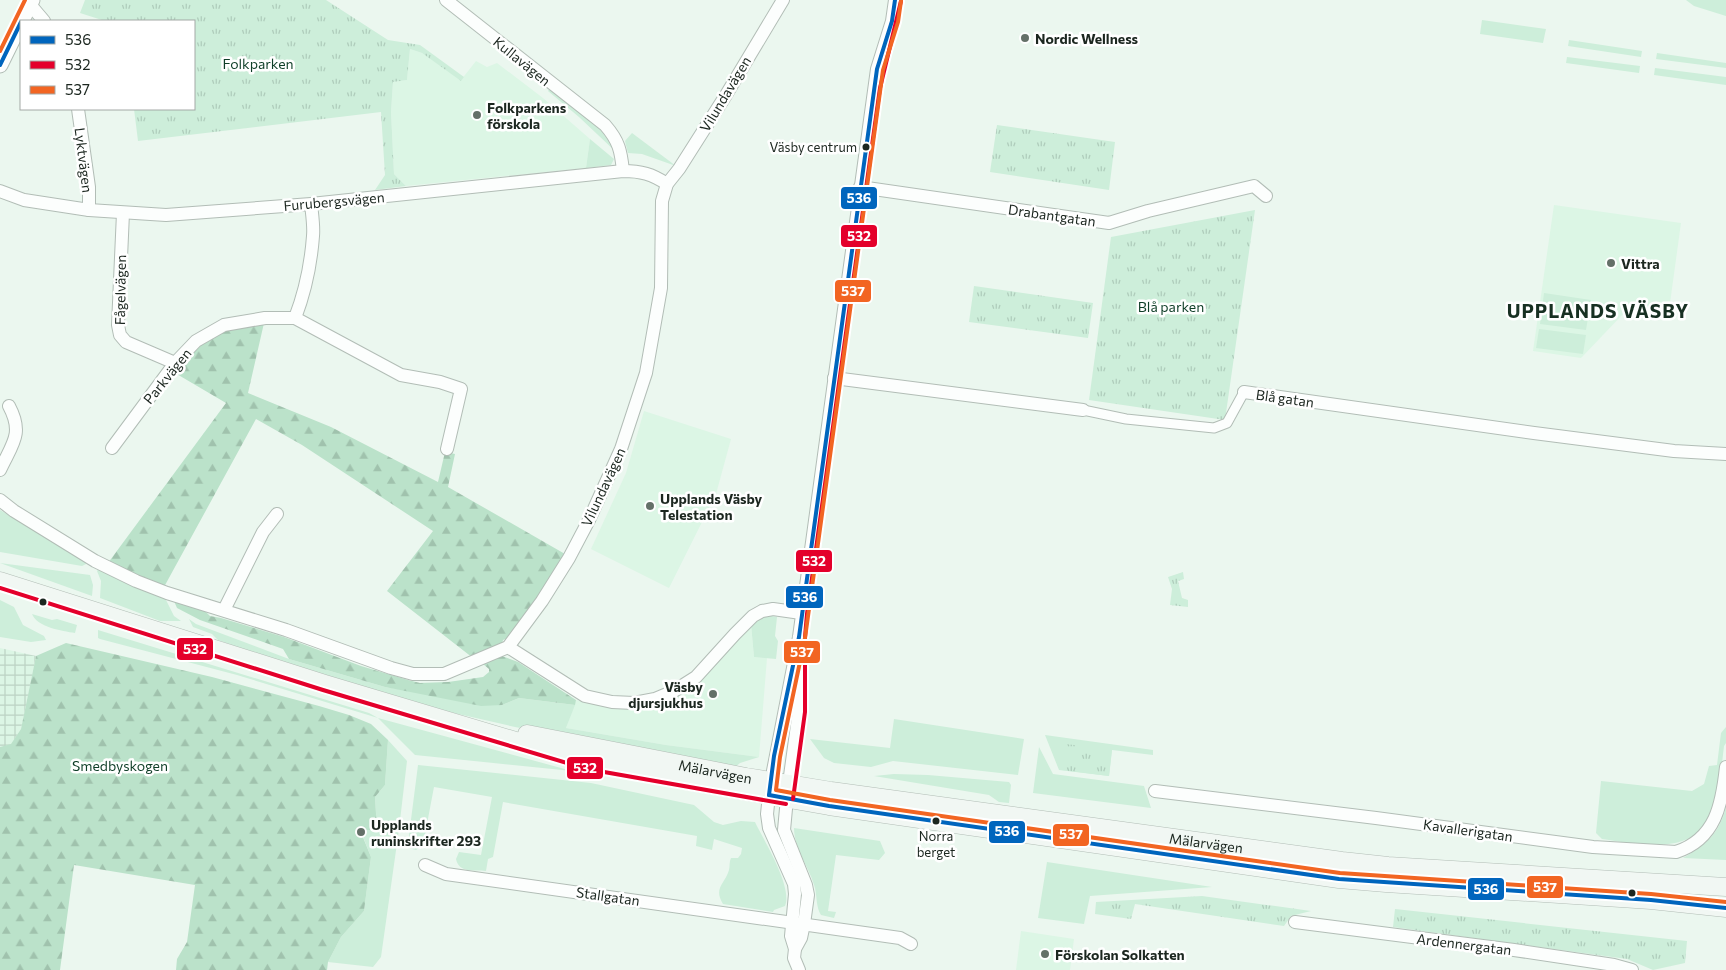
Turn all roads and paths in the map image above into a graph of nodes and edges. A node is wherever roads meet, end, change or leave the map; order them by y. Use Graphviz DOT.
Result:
graph roads {
  1 [pos="446,0"];
  2 [pos="783,0"];
  3 [pos="896,0"];
  4 [pos="32,7"];
  5 [pos="25,20"];
  6 [pos="43,20"];
  7 [pos="20,29"];
  8 [pos="20,31"];
  9 [pos="0,66"];
  10 [pos="78,110"];
  11 [pos="623,171"];
  12 [pos="667,184"];
  13 [pos="860,187"];
  14 [pos="0,191"];
  15 [pos="1266,196"];
  16 [pos="311,204"];
  17 [pos="89,210"];
  18 [pos="123,213"];
  19 [pos="295,318"];
  20 [pos="175,363"];
  21 [pos="834,378"];
  22 [pos="1244,392"];
  23 [pos="10,406"];
  24 [pos="1082,410"];
  25 [pos="112,448"];
  26 [pos="448,449"];
  27 [pos="1726,454"];
  28 [pos="0,470"];
  29 [pos="0,500"];
  30 [pos="277,514"];
  31 [pos="0,582"];
  32 [pos="224,610"];
  33 [pos="801,613"];
  34 [pos="799,637"];
  35 [pos="508,647"];
  36 [pos="1726,767"];
  37 [pos="770,788"];
  38 [pos="788,791"];
  39 [pos="1155,791"];
  40 [pos="425,865"];
  41 [pos="1726,887"];
  42 [pos="1726,908"];
  43 [pos="1295,922"];
  44 [pos="798,924"];
  45 [pos="911,944"];
  46 [pos="796,959"];
  47 [pos="786,970"];
  48 [pos="1632,970"];
  1 -- 11 [label="street, Kullavägen"];
  2 -- 12 [label="street, Vilundavägen"];
  3 -- 13 [label="street"];
  4 -- 5 [label="street"];
  4 -- 6 [label="street"];
  7 -- 9 [label="street"];
  8 -- 9 [label="street"];
  10 -- 17 [label="street, Lyktvägen"];
  11 -- 12 [label="street, Furubergsvägen"];
  11 -- 16 [label="street, Furubergsvägen"];
  12 -- 35 [label="street, Vilundavägen"];
  13 -- 15 [label="street, Drabantgatan"];
  13 -- 21 [label="street"];
  14 -- 17 [label="street, Furubergsvägen"];
  16 -- 18 [label="street, Furubergsvägen"];
  16 -- 19 [label="street"];
  17 -- 18 [label="street, Furubergsvägen"];
  18 -- 20 [label="street, Fågelvägen"];
  19 -- 20 [label="street, Parkvägen"];
  19 -- 26 [label="street, Parkvägen"];
  20 -- 25 [label="street, Parkvägen"];
  21 -- 24 [label="street, Blå gatan"];
  21 -- 33 [label="street"];
  22 -- 24 [label="street, Blå gatan"];
  22 -- 27 [label="street, Blå gatan"];
  23 -- 28 [label="street"];
  29 -- 32 [label="street"];
  30 -- 32 [label="street"];
  31 -- 37 [label="main road, Mälarvägen"];
  32 -- 35 [label="street"];
  33 -- 34 [label="street"];
  33 -- 35 [label="street"];
  34 -- 37 [label="street"];
  34 -- 38 [label="street"];
  36 -- 39 [label="street, Kavallerigatan"];
  37 -- 38 [label="main road, Mälarvägen"];
  37 -- 44 [label="street"];
  38 -- 41 [label="main road, Mälarvägen"];
  38 -- 42 [label="main road, Mälarvägen"];
  38 -- 44 [label="street"];
  40 -- 44 [label="street, Stallgatan"];
  43 -- 48 [label="street, Ardennergatan"];
  44 -- 45 [label="street, Stallgatan"];
  44 -- 46 [label="street"];
  46 -- 47 [label="street"];
}
